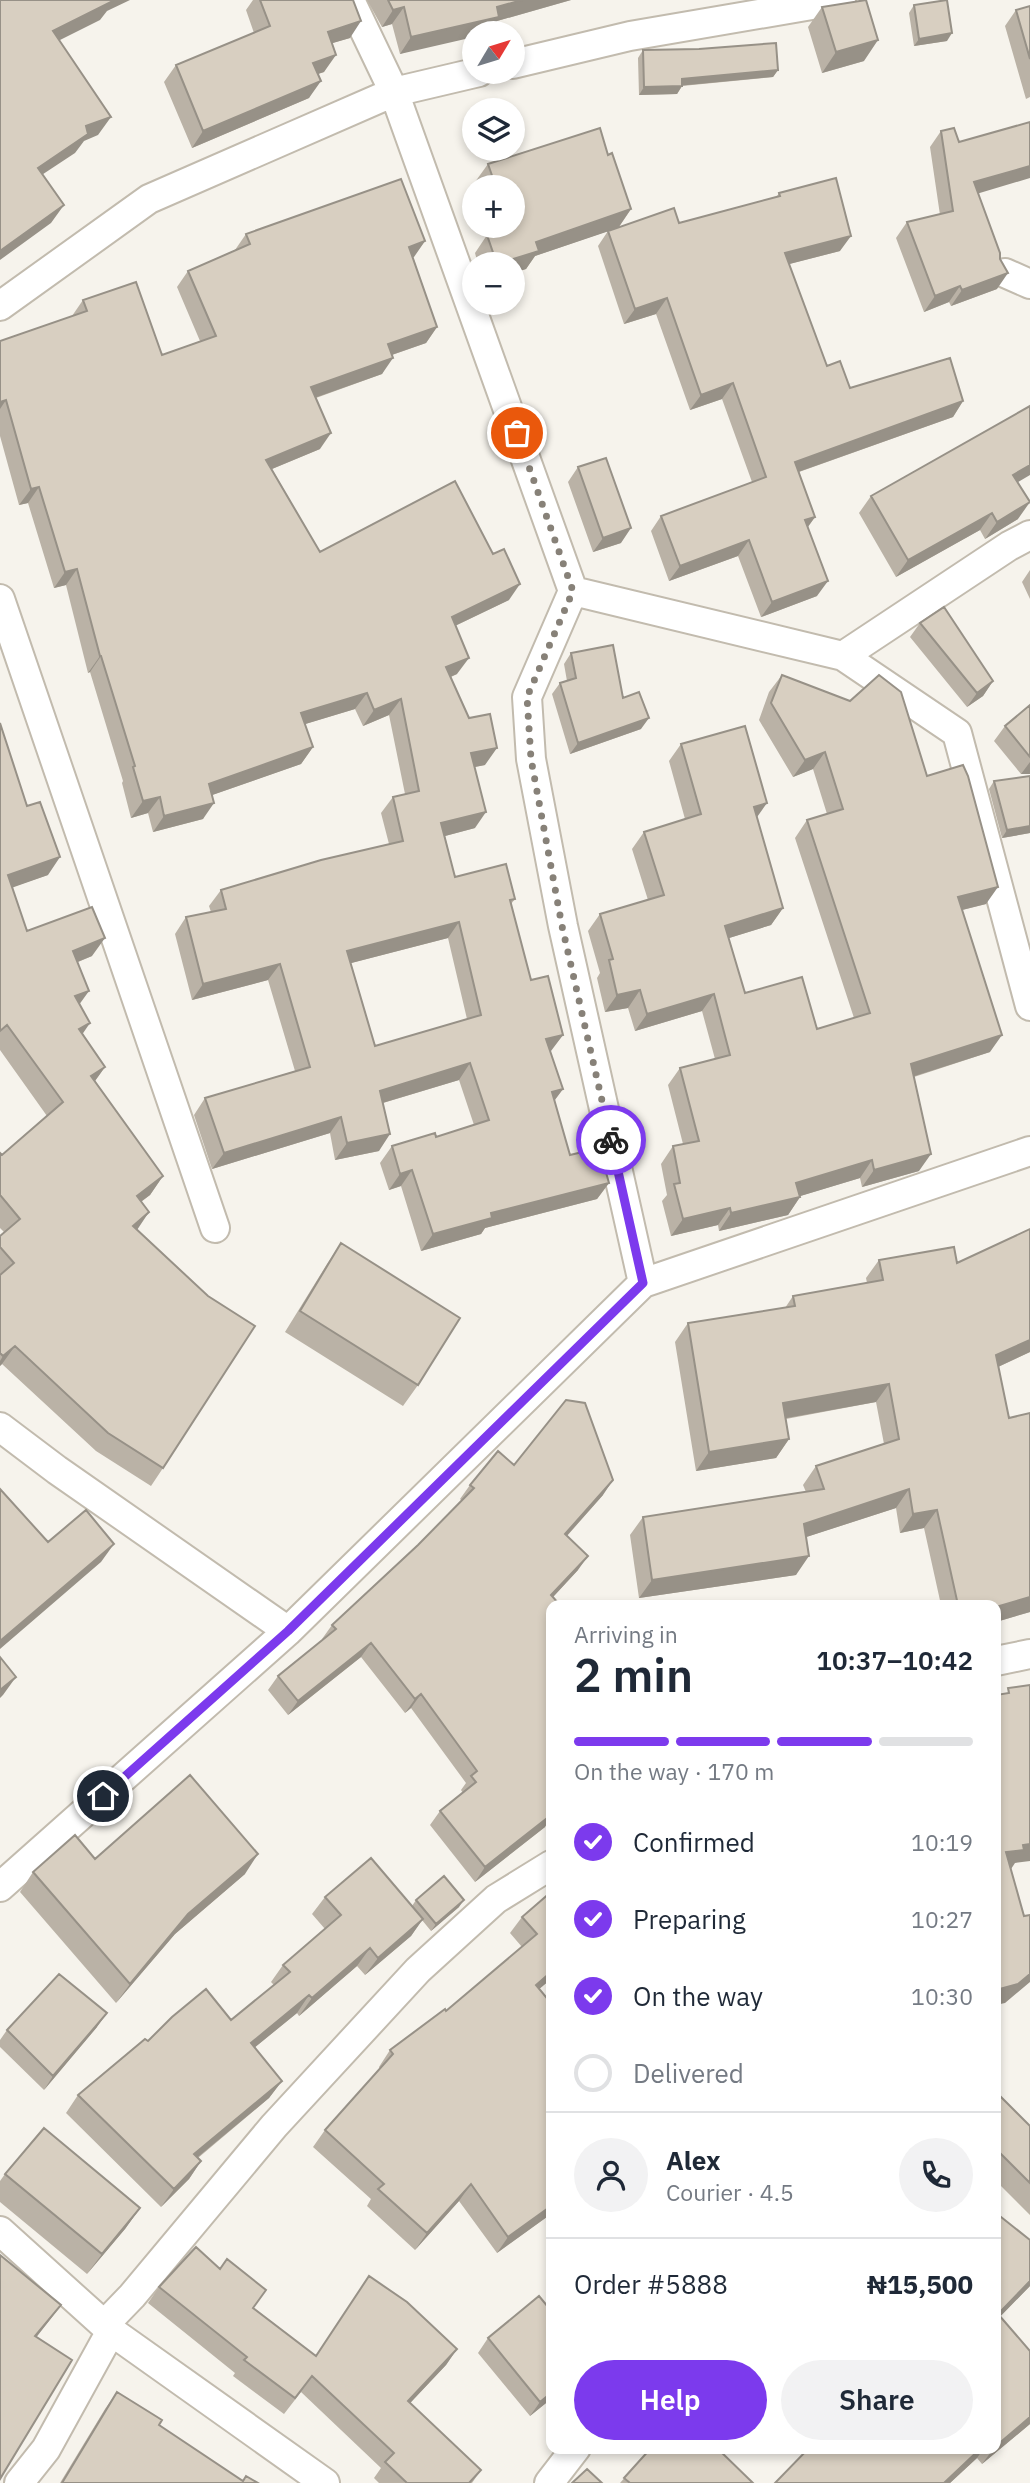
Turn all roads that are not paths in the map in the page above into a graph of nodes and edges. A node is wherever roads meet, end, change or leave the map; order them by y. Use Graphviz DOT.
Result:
graph roads {
  1 [pos="349,0"];
  2 [pos="841,0"];
  3 [pos="525,61"];
  4 [pos="462,76"];
  5 [pos="394,92"];
  6 [pos="0,306"];
  7 [pos="1030,535"];
  8 [pos="573,591"];
  9 [pos="0,598"];
  10 [pos="843,656"];
  11 [pos="1030,1006"];
  12 [pos="1030,1151"];
  13 [pos="215,1228"];
  14 [pos="643,1283"];
  15 [pos="0,1427"];
  16 [pos="288,1631"];
  17 [pos="1030,1654"];
  18 [pos="1001,1660"];
  19 [pos="546,1868"];
  20 [pos="0,1887"];
  21 [pos="0,2231"];
  22 [pos="108,2328"];
  23 [pos="571,2454"];
  24 [pos="19,2483"];
  25 [pos="325,2483"];
  26 [pos="549,2483"];
  1 -- 5 [label="street"];
  2 -- 3 [label="street"];
  4 -- 5 [label="street"];
  5 -- 6 [label="street"];
  5 -- 8 [label="street"];
  7 -- 10 [label="street"];
  8 -- 10 [label="street"];
  8 -- 14 [label="street"];
  9 -- 13 [label="street"];
  10 -- 11 [label="street"];
  12 -- 14 [label="street"];
  14 -- 16 [label="street"];
  15 -- 16 [label="street"];
  16 -- 20 [label="street"];
  17 -- 18 [label="street"];
  19 -- 22 [label="street"];
  21 -- 22 [label="street"];
  22 -- 24 [label="street"];
  22 -- 25 [label="street"];
  23 -- 26 [label="street"];
}
